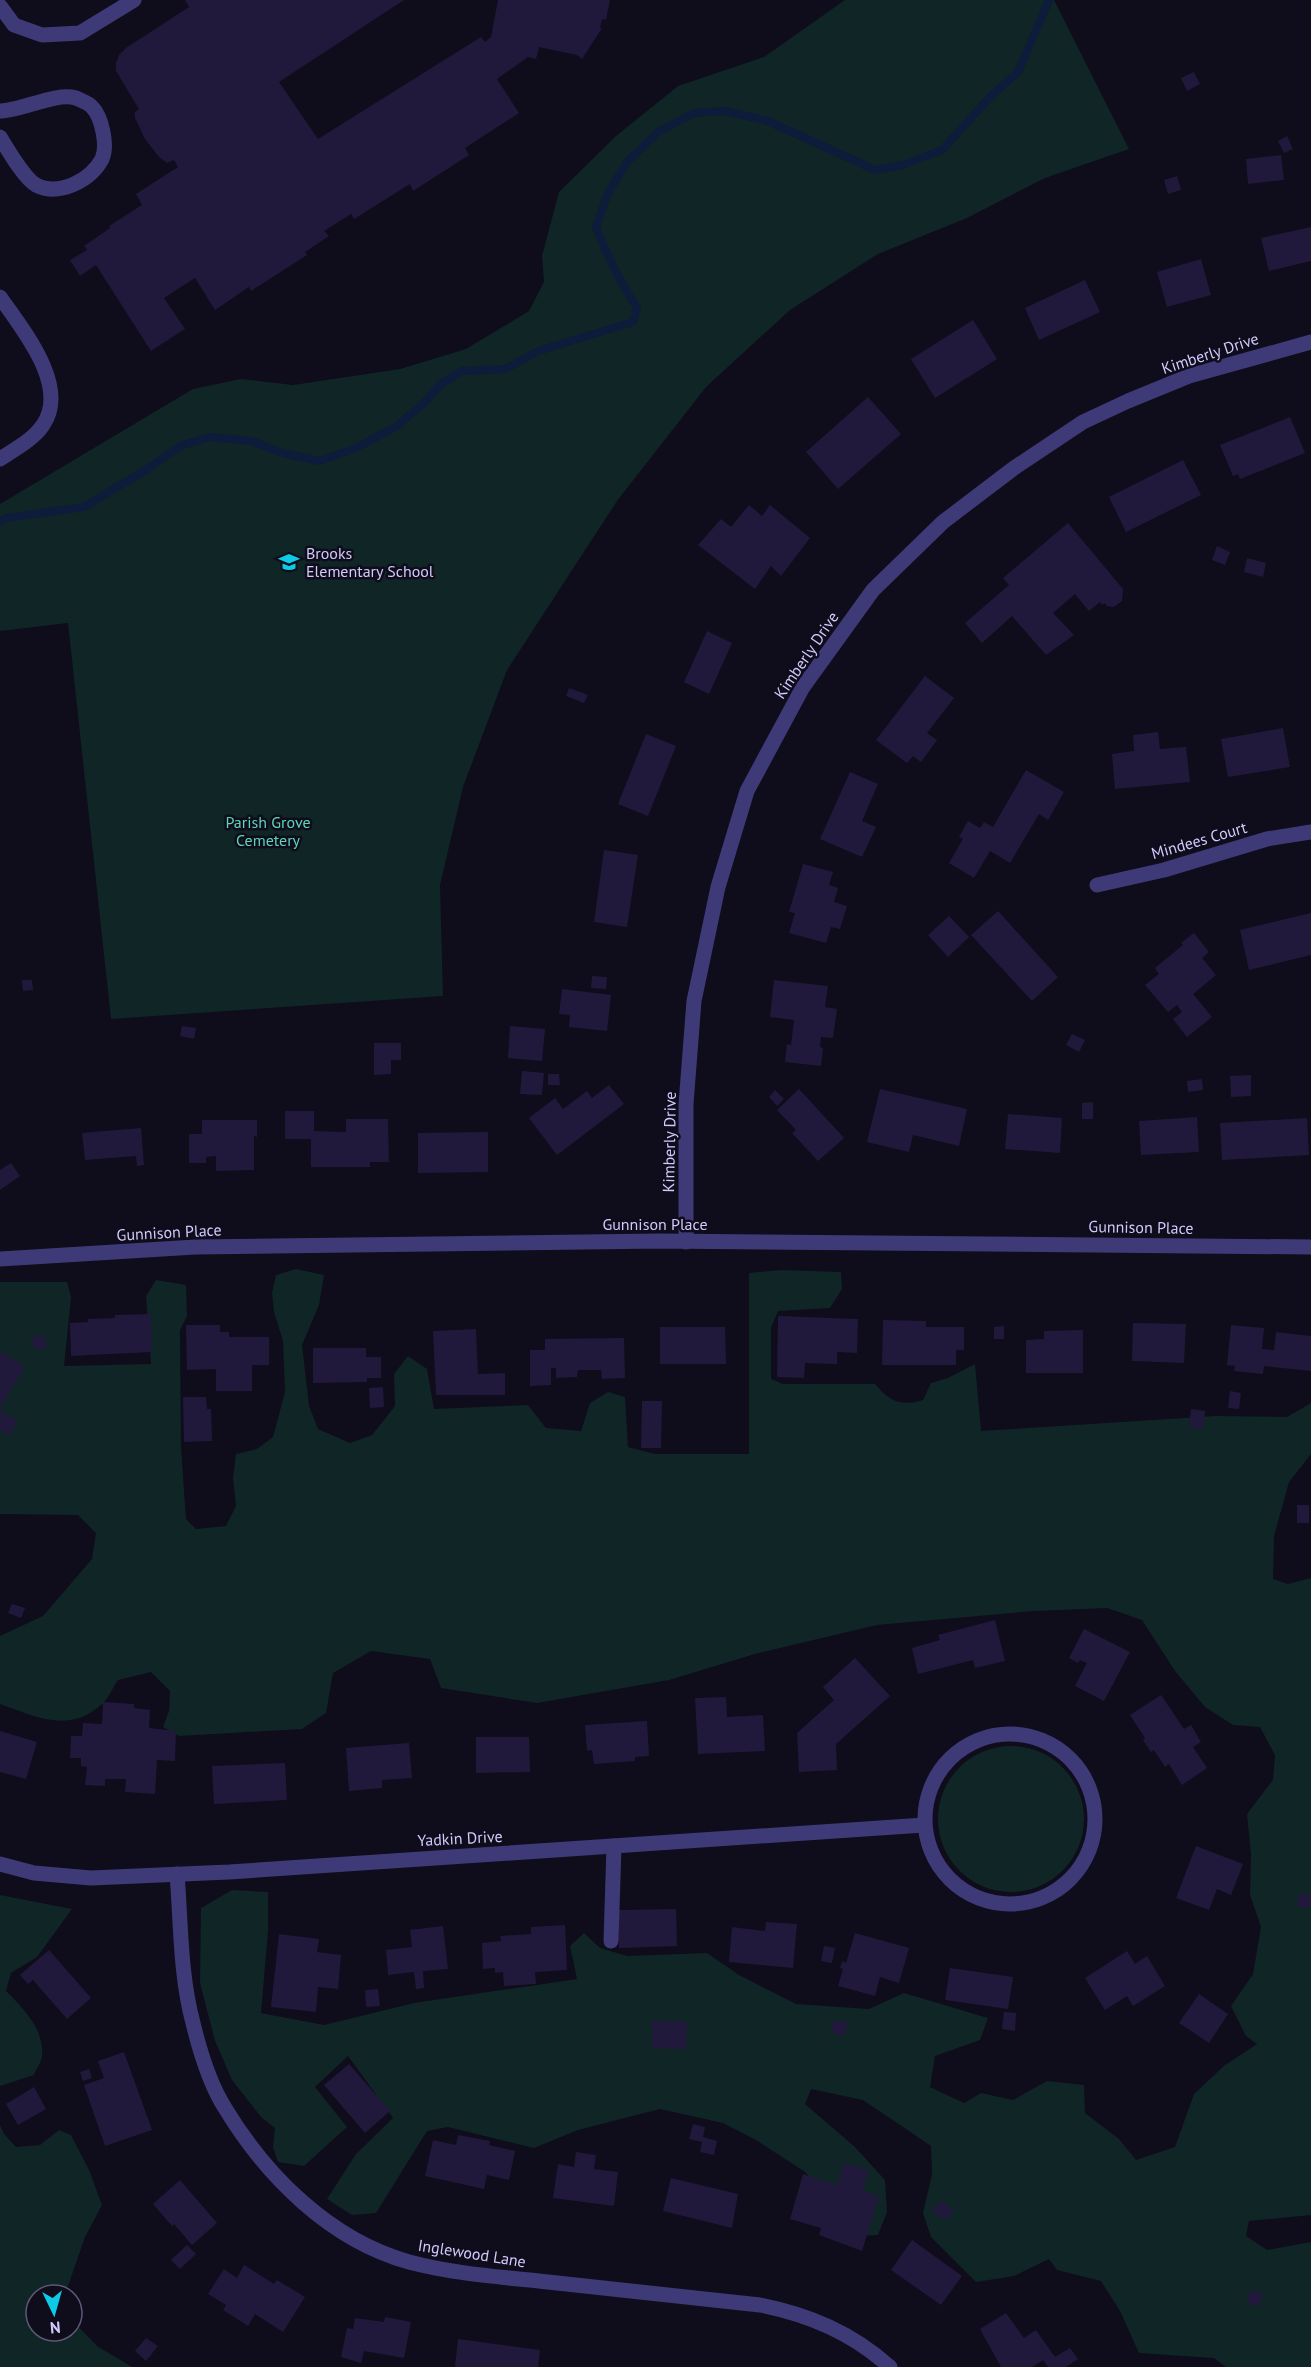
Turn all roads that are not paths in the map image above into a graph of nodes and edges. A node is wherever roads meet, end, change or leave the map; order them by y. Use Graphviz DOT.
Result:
graph roads {
  1 [pos="134,0"];
  2 [pos="0,6"];
  3 [pos="0,111"];
  4 [pos="0,137"];
  5 [pos="0,297"];
  6 [pos="1311,342"];
  7 [pos="0,459"];
  8 [pos="1311,832"];
  9 [pos="1097,885"];
  10 [pos="686,1242"];
  11 [pos="1311,1247"];
  12 [pos="0,1258"];
  13 [pos="924,1826"];
  14 [pos="614,1846"];
  15 [pos="0,1864"];
  16 [pos="177,1874"];
  17 [pos="611,1941"];
  18 [pos="890,2367"];
  1 -- 2 [label="street"];
  3 -- 4 [label="street"];
  5 -- 7 [label="street"];
  6 -- 10 [label="street, Kimberly Drive"];
  8 -- 9 [label="street, Mindees Court"];
  10 -- 11 [label="street, Gunnison Place"];
  10 -- 12 [label="street, Gunnison Place"];
  13 -- 13 [label="street"];
  13 -- 14 [label="street, Yadkin Drive"];
  14 -- 16 [label="street, Yadkin Drive"];
  14 -- 17 [label="street"];
  15 -- 16 [label="street, Yadkin Drive"];
  16 -- 18 [label="street, Inglewood Lane"];
}
